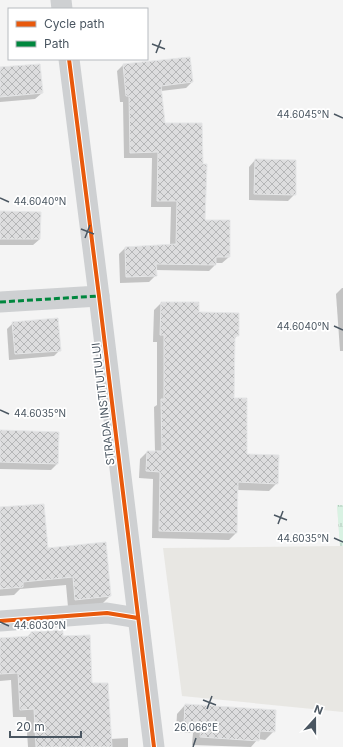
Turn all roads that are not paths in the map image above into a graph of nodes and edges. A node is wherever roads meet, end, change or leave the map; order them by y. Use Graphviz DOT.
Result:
graph roads {
  1 [pos="69,60"];
  2 [pos="99,296"];
  3 [pos="0,302"];
  4 [pos="138,618"];
  5 [pos="0,621"];
  6 [pos="154,747"];
  1 -- 2 [label="street, STRADA INSTITUTULUI"];
  2 -- 3 [label="street"];
  2 -- 4 [label="street, STRADA INSTITUTULUI"];
  4 -- 5 [label="street"];
  4 -- 6 [label="street, STRADA INSTITUTULUI"];
}
